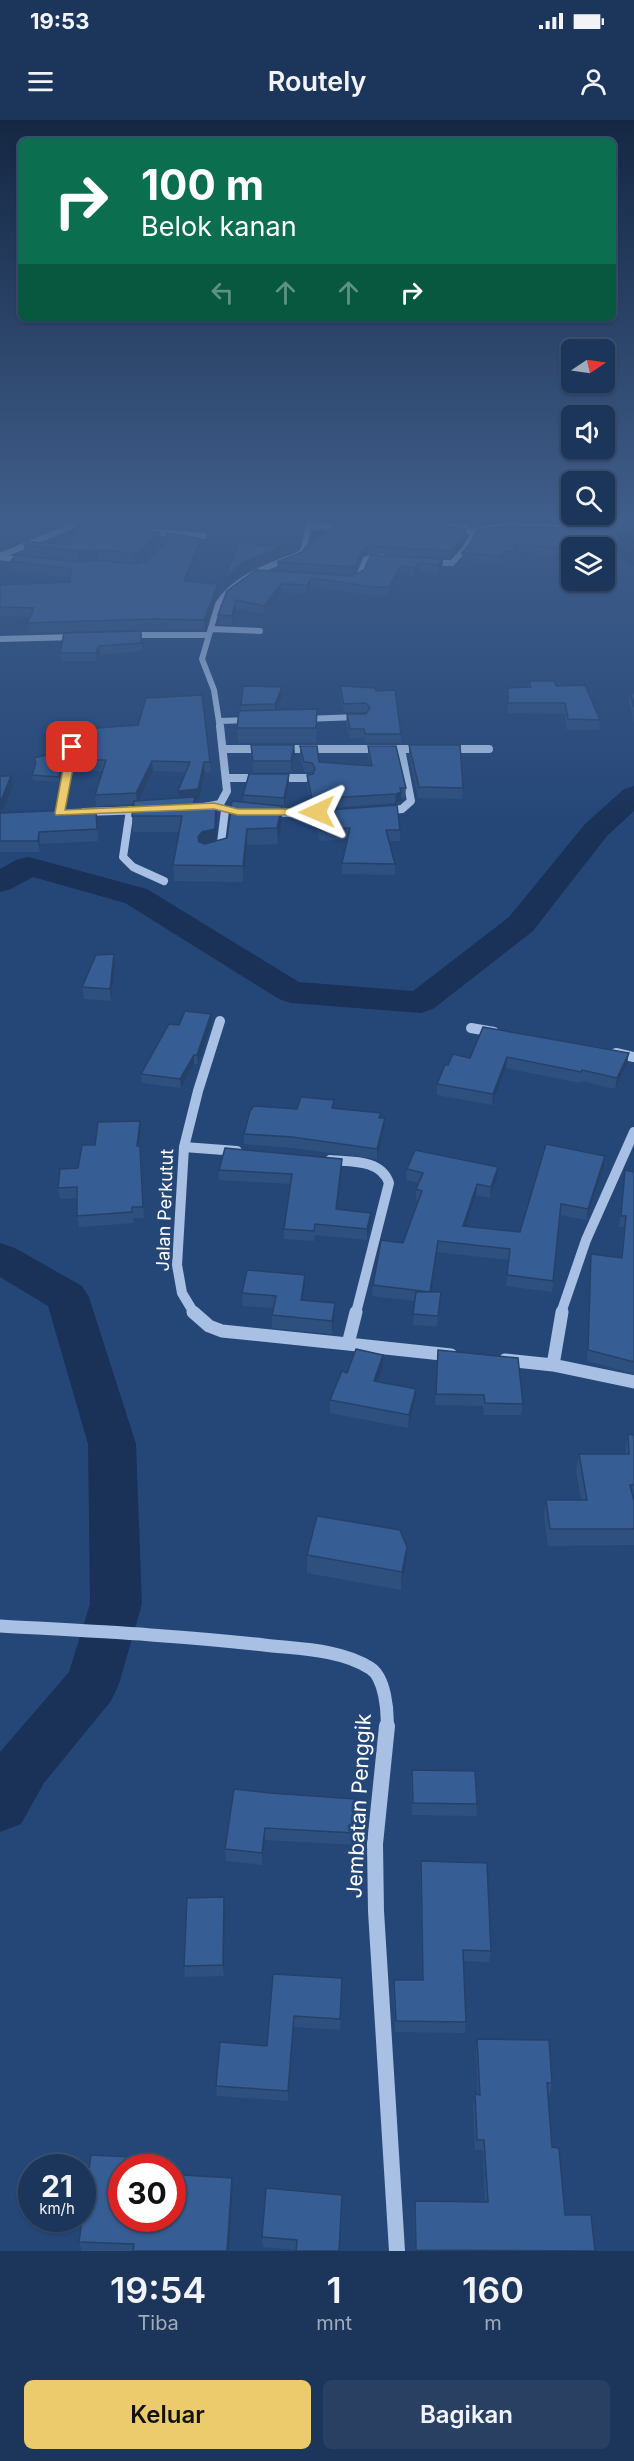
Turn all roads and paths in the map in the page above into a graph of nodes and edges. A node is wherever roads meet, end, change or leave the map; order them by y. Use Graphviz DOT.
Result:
graph roads {
  1 [pos="213,622"];
  2 [pos="260,631"];
  3 [pos="210,632"];
  4 [pos="116,636"];
  5 [pos="89,637"];
  6 [pos="0,639"];
  7 [pos="365,717"];
  8 [pos="297,719"];
  9 [pos="264,720"];
  10 [pos="219,721"];
  11 [pos="72,747"];
  12 [pos="224,749"];
  13 [pos="489,749"];
  14 [pos="401,750"];
  15 [pos="227,778"];
  16 [pos="309,778"];
  17 [pos="214,806"];
  18 [pos="192,808"];
  19 [pos="159,809"];
  20 [pos="129,810"];
  21 [pos="371,811"];
  22 [pos="339,812"];
  23 [pos="60,813"];
  24 [pos="255,813"];
  25 [pos="48,814"];
  26 [pos="216,853"];
  27 [pos="164,881"];
  28 [pos="220,1021"];
  29 [pos="471,1028"];
  30 [pos="506,1034"];
  31 [pos="611,1053"];
  32 [pos="634,1057"];
  33 [pos="634,1132"];
  34 [pos="184,1148"];
  35 [pos="252,1152"];
  36 [pos="314,1158"];
  37 [pos="348,1344"];
  38 [pos="462,1356"];
  39 [pos="496,1359"];
  40 [pos="553,1365"];
  41 [pos="634,1382"];
  42 [pos="0,1626"];
  43 [pos="397,2251"];
  1 -- 3 [label="street"];
  2 -- 3 [label="street"];
  3 -- 4 [label="street"];
  3 -- 10 [label="street"];
  5 -- 6 [label="street"];
  7 -- 8 [label="street"];
  9 -- 10 [label="street"];
  10 -- 12 [label="street"];
  11 -- 23 [label="street"];
  12 -- 14 [label="street"];
  12 -- 15 [label="street"];
  13 -- 14 [label="street"];
  14 -- 21 [label="street"];
  15 -- 16 [label="street"];
  15 -- 17 [label="street"];
  17 -- 18 [label="street"];
  17 -- 26 [label="street"];
  19 -- 20 [label="street"];
  20 -- 23 [label="street"];
  20 -- 27 [label="street"];
  22 -- 24 [label="street"];
  23 -- 25 [label="street"];
  28 -- 34 [label="street, Jalan Perkutut"];
  29 -- 30 [label="street"];
  31 -- 32 [label="street"];
  33 -- 40 [label="street"];
  34 -- 35 [label="street"];
  34 -- 37 [label="street, Jalan Perkutut"];
  36 -- 37 [label="street"];
  37 -- 38 [label="street, Jalan Perkutut"];
  39 -- 40 [label="street"];
  40 -- 41 [label="street"];
  42 -- 43 [label="street, Jembatan Penggik"];
}
